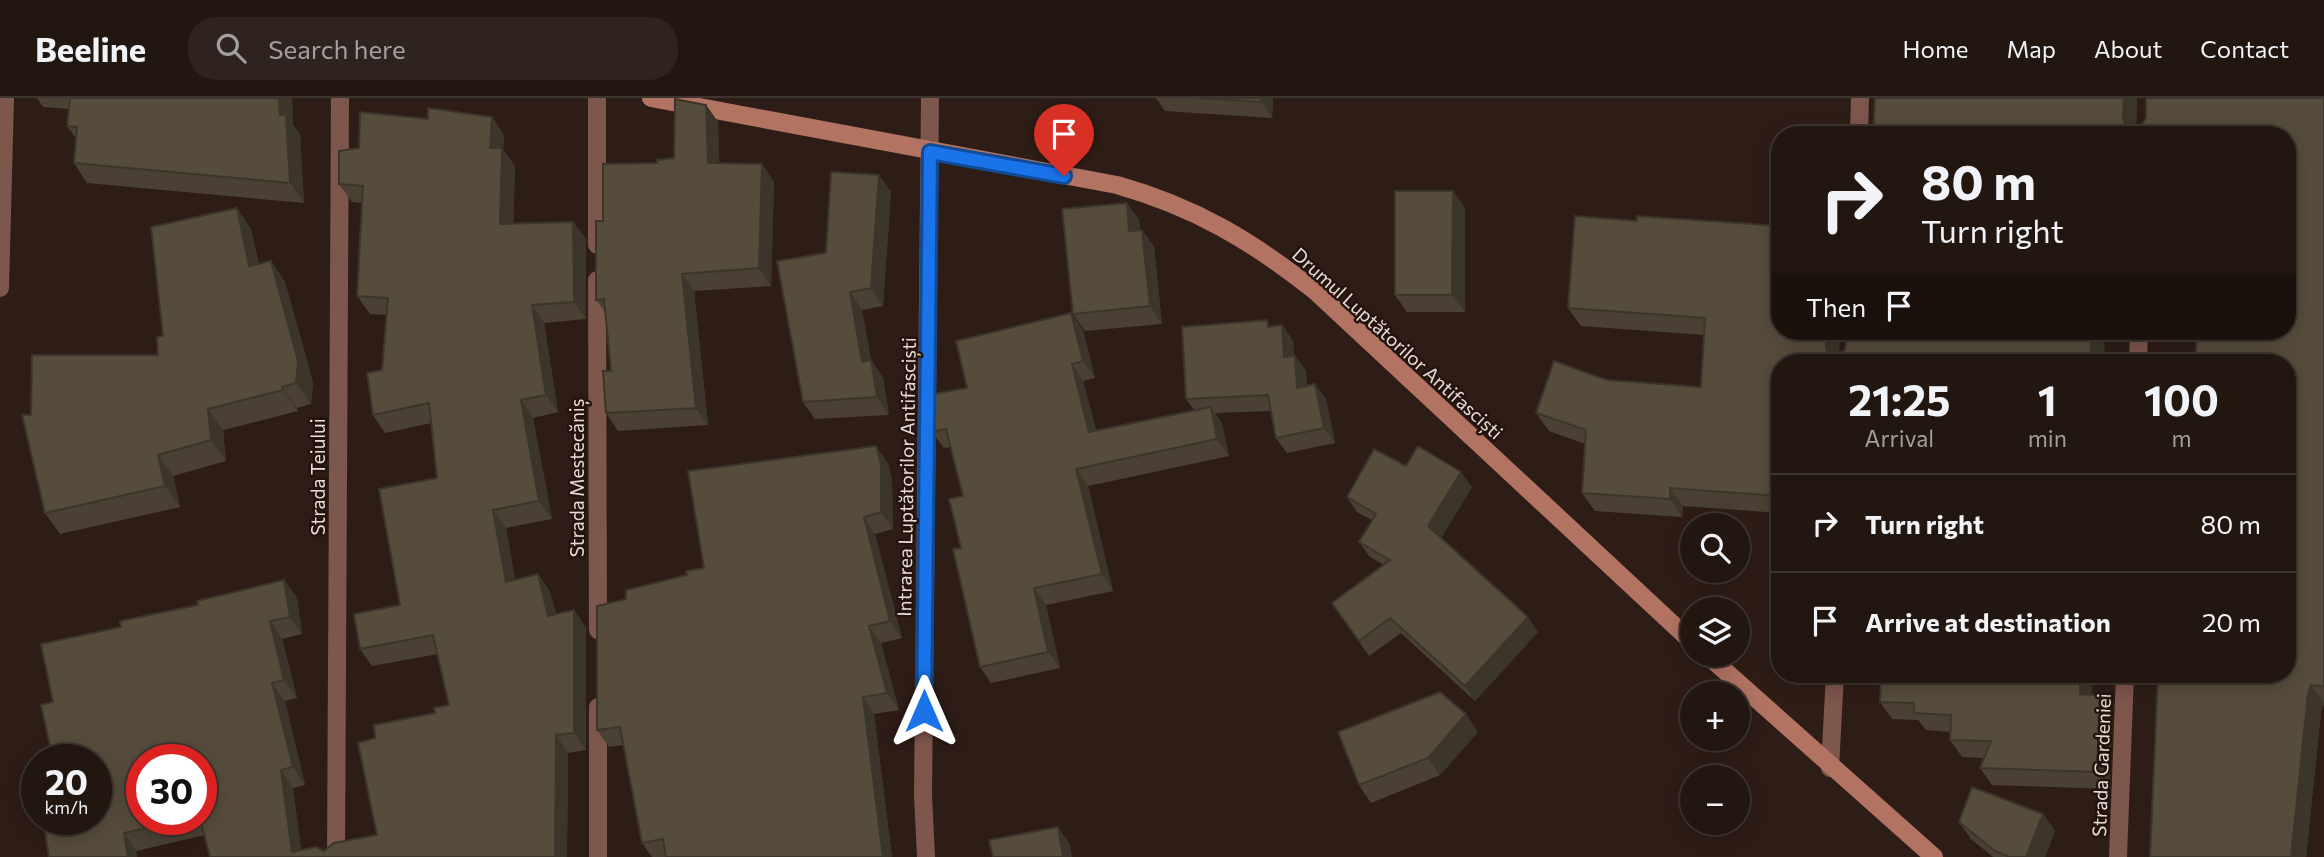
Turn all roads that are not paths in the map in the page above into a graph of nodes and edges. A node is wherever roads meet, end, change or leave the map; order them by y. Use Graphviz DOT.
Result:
graph roads {
  1 [pos="5,98"];
  2 [pos="340,98"];
  3 [pos="597,98"];
  4 [pos="651,98"];
  5 [pos="930,98"];
  6 [pos="1860,98"];
  7 [pos="1859,126"];
  8 [pos="930,152"];
  9 [pos="0,288"];
  10 [pos="1680,631"];
  11 [pos="598,648"];
  12 [pos="1720,667"];
  13 [pos="1835,683"];
  14 [pos="2125,683"];
  15 [pos="598,690"];
  16 [pos="1830,768"];
  17 [pos="336,857"];
  18 [pos="598,857"];
  19 [pos="926,857"];
  20 [pos="1934,857"];
  21 [pos="2118,857"];
  1 -- 9 [label="street"];
  2 -- 17 [label="street, Strada Teiului"];
  3 -- 11 [label="street, Strada Mestecăniș"];
  4 -- 8 [label="street, Drumul Luptătorilor Antifasciști"];
  5 -- 8 [label="street, Intrarea Luptătorilor Antifasciști"];
  6 -- 7 [label="street"];
  8 -- 10 [label="street, Drumul Luptătorilor Antifasciști"];
  8 -- 19 [label="street, Intrarea Luptătorilor Antifasciști"];
  12 -- 16 [label="street"];
  13 -- 16 [label="street"];
  14 -- 21 [label="street, Strada Gardeniei"];
  15 -- 18 [label="street"];
  16 -- 20 [label="street"];
}
